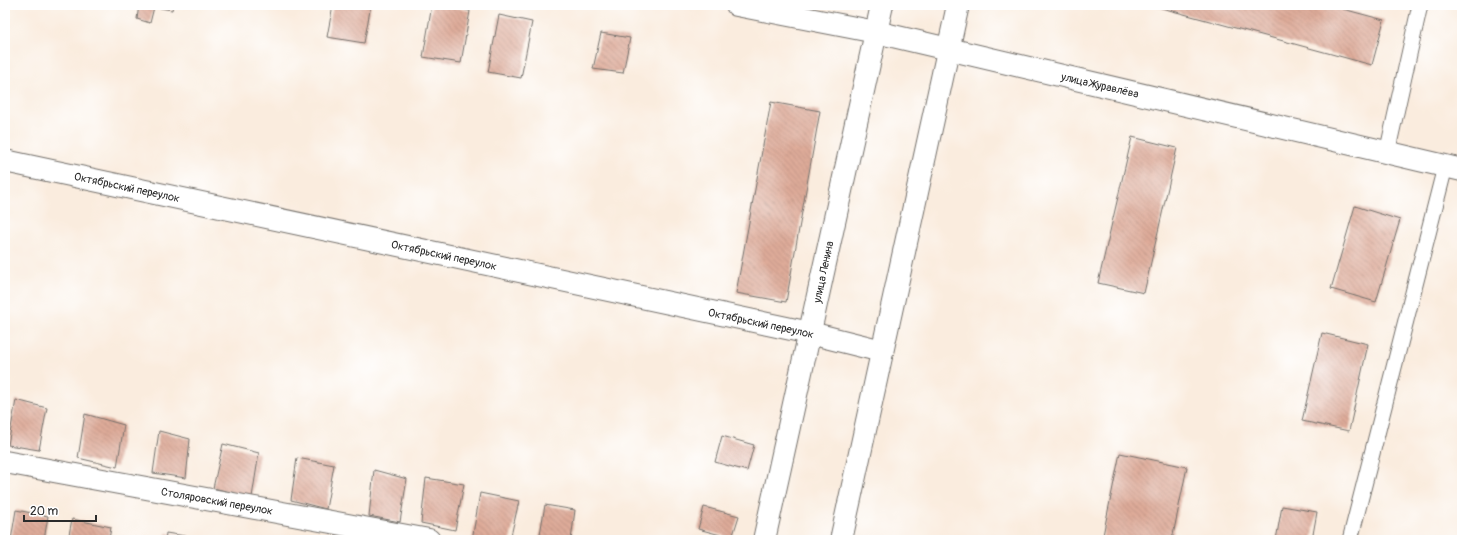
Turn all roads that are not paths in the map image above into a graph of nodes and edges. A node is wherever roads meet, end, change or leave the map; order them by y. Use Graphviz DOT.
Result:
graph roads {
  1 [pos="737,5"];
  2 [pos="882,5"];
  3 [pos="958,5"];
  4 [pos="1420,5"];
  5 [pos="876,32"];
  6 [pos="948,49"];
  7 [pos="1387,153"];
  8 [pos="5,161"];
  9 [pos="1454,168"];
  10 [pos="810,333"];
  11 [pos="882,352"];
  12 [pos="5,462"];
  13 [pos="429,540"];
  14 [pos="764,540"];
  15 [pos="841,540"];
  16 [pos="1350,540"];
  1 -- 5 [label="street, улица Журавлёва"];
  2 -- 5 [label="street, улица Ленина"];
  3 -- 6 [label="street"];
  4 -- 7 [label="lane"];
  5 -- 6 [label="street, улица Журавлёва"];
  5 -- 10 [label="street, улица Ленина"];
  6 -- 7 [label="street, улица Журавлёва"];
  6 -- 11 [label="street"];
  7 -- 9 [label="street, улица Журавлёва"];
  8 -- 10 [label="street, Октябрьский переулок"];
  9 -- 16 [label="lane"];
  10 -- 11 [label="street, Октябрьский переулок"];
  10 -- 14 [label="street, улица Ленина"];
  11 -- 15 [label="street"];
  12 -- 13 [label="street, Столяровский переулок"];
}
